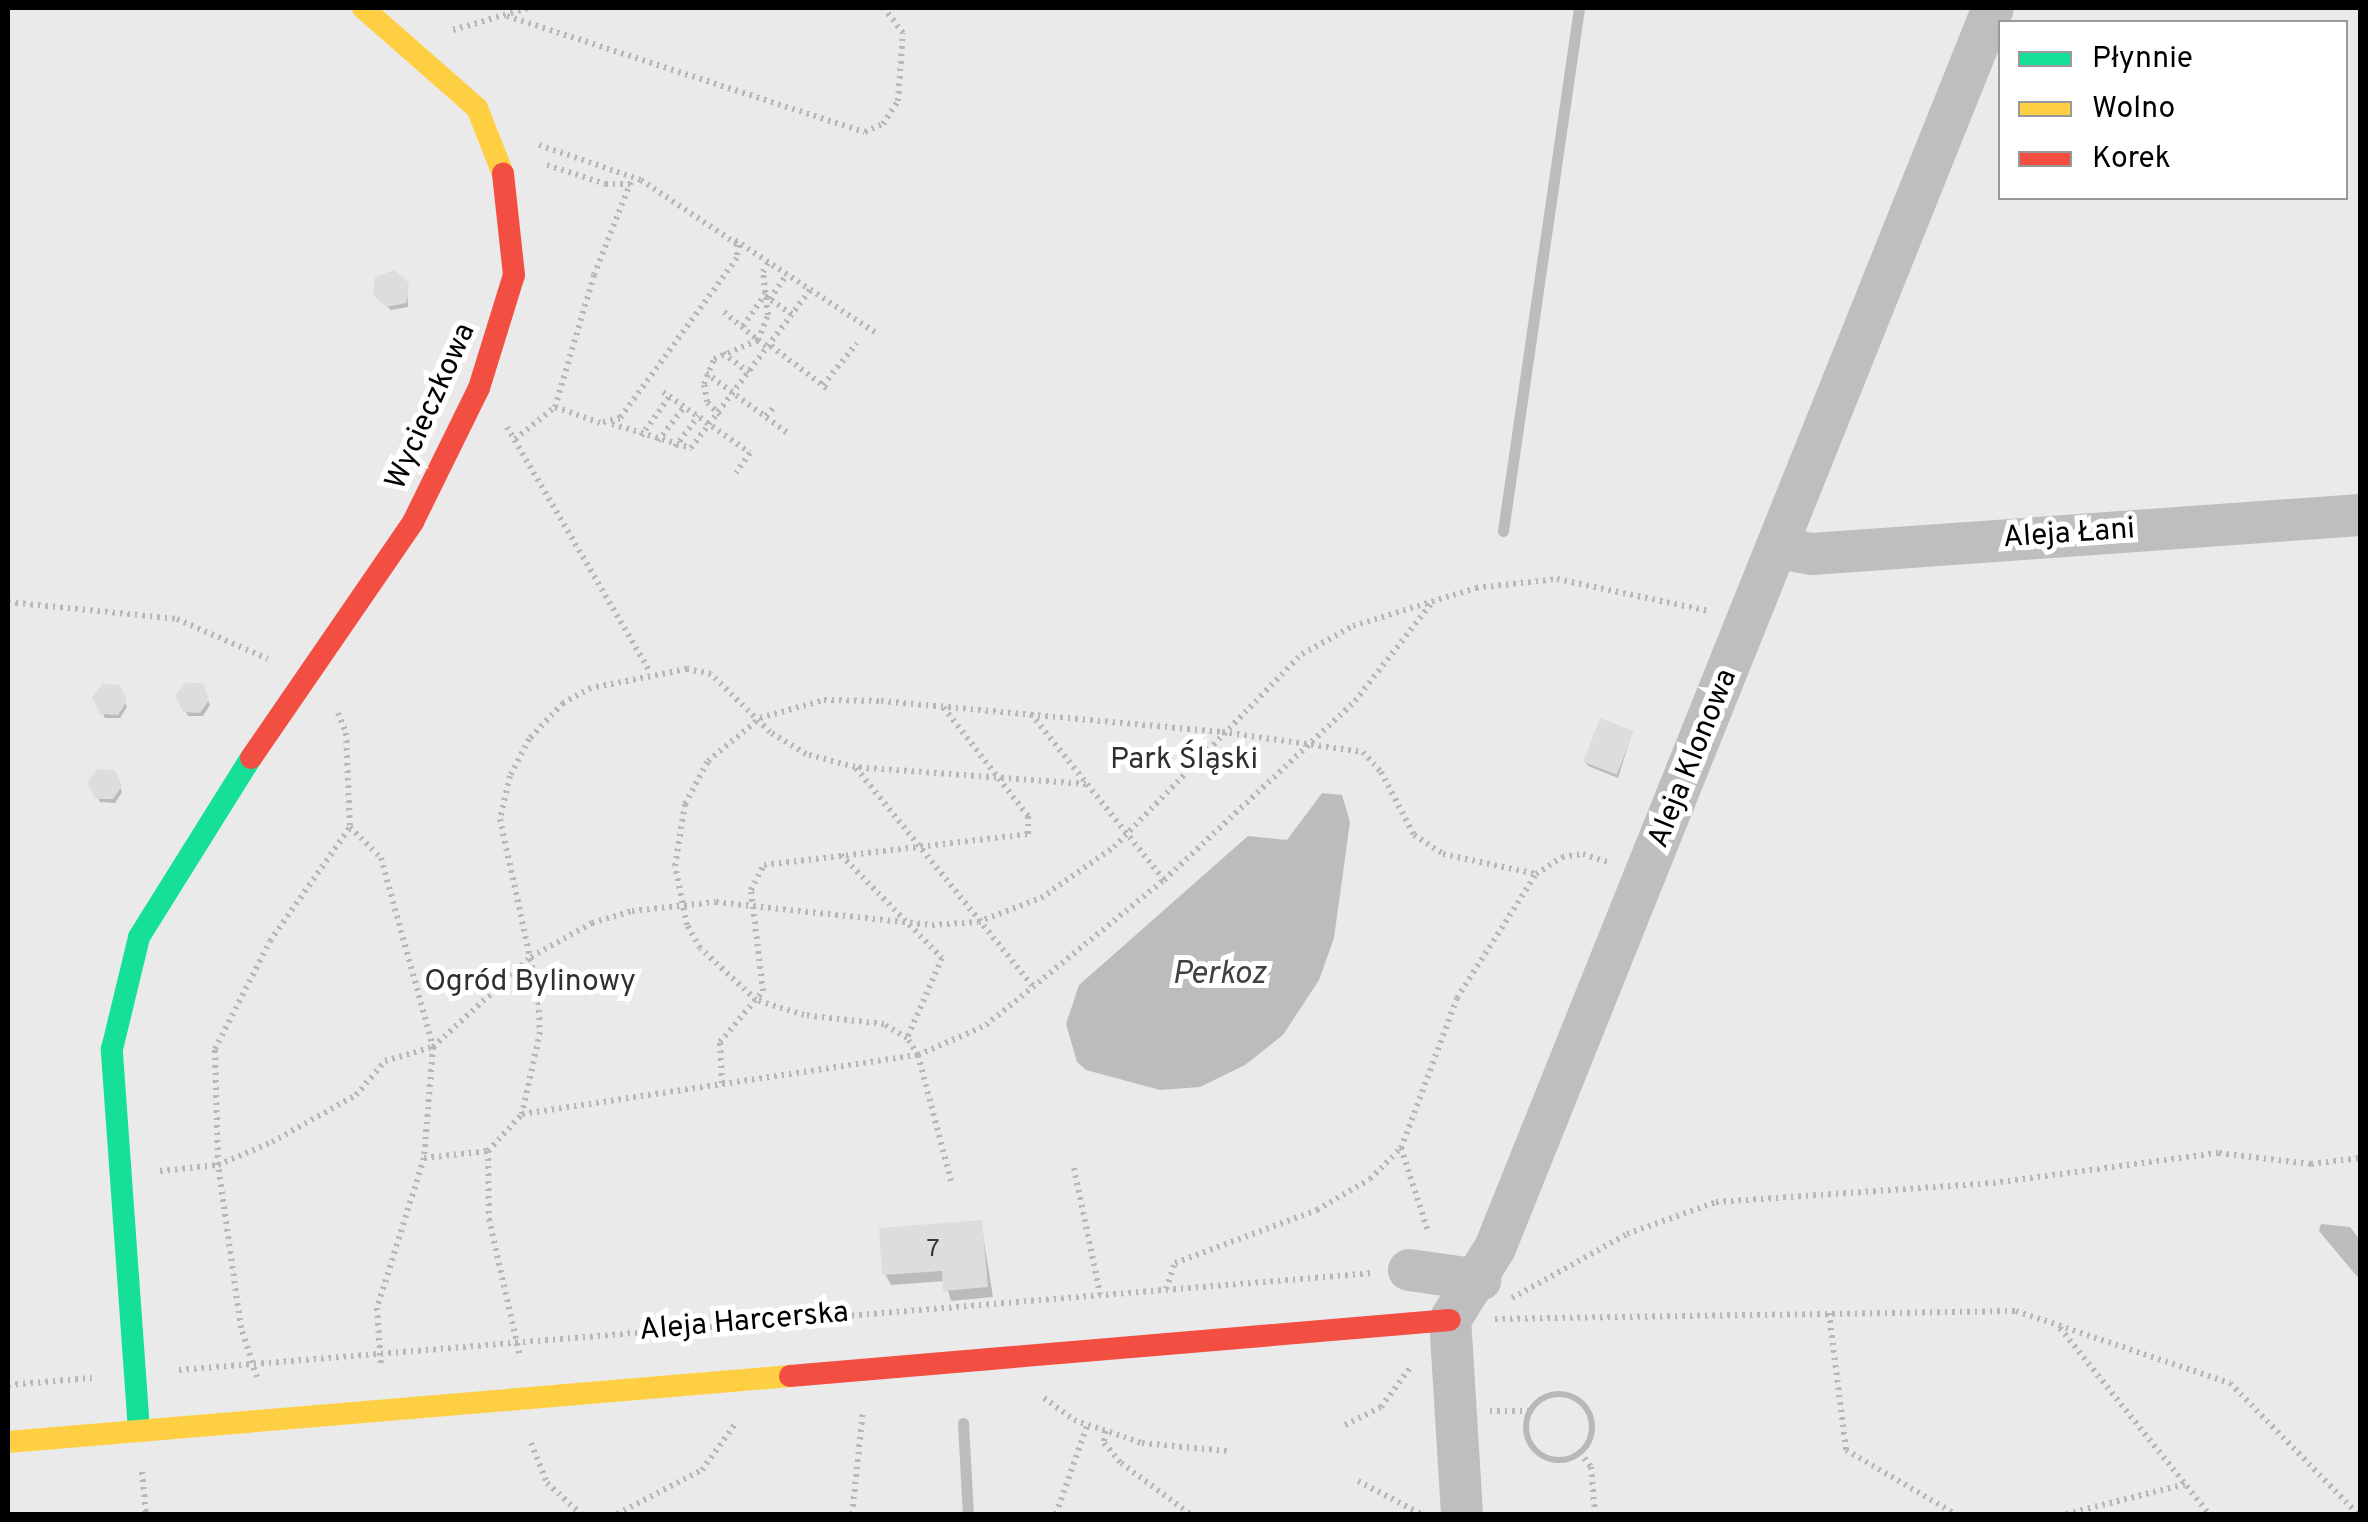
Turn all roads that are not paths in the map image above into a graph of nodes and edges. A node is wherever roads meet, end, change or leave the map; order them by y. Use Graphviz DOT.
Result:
graph roads {
  1 [pos="363,8"];
  2 [pos="1993,8"];
  3 [pos="2360,516"];
  4 [pos="1778,548"];
  5 [pos="1450,1320"];
  6 [pos="140,1430"];
  7 [pos="8,1442"];
  8 [pos="1462,1514"];
  1 -- 6 [label="street, Wycieczkowa"];
  2 -- 4 [label="street, Aleja Klonowa"];
  3 -- 4 [label="street, Aleja Łani"];
  4 -- 5 [label="street, Aleja Klonowa"];
  5 -- 6 [label="street, Aleja Harcerska"];
  5 -- 8 [label="street"];
  6 -- 7 [label="street, Aleja Harcerska"];
}
